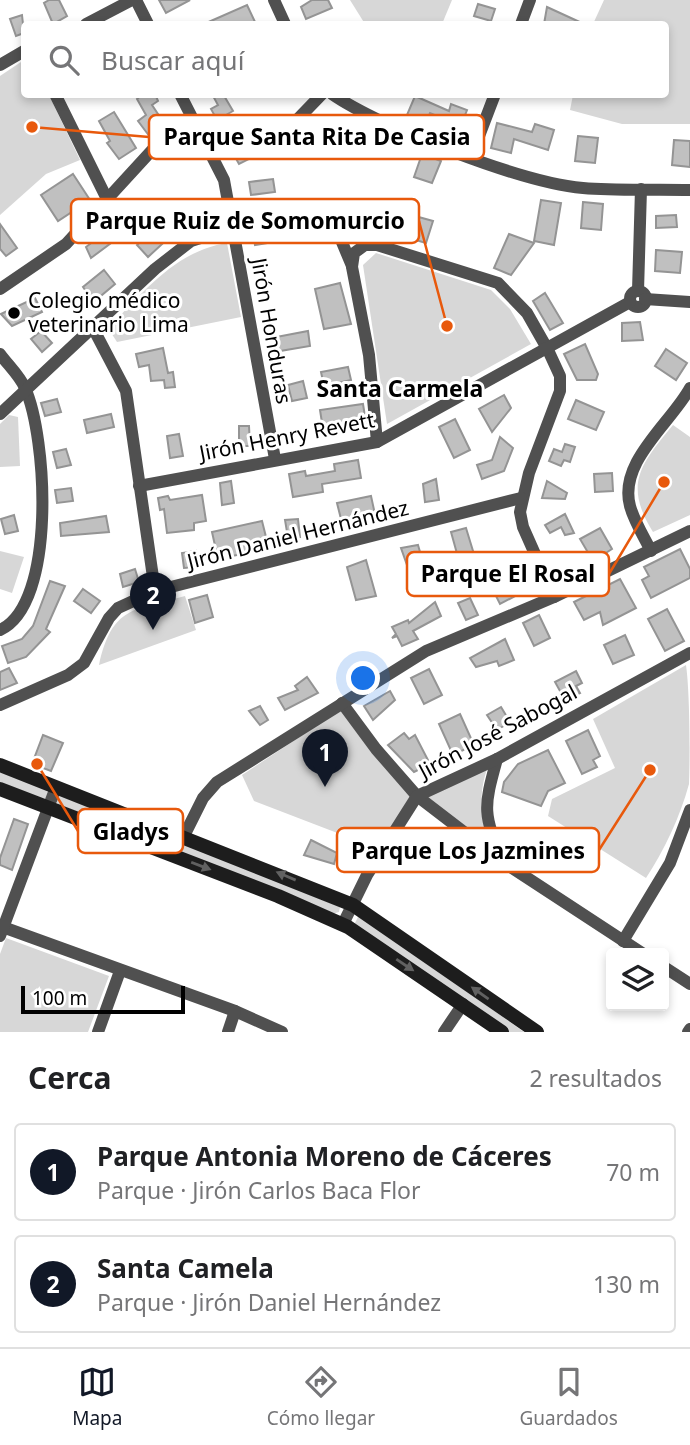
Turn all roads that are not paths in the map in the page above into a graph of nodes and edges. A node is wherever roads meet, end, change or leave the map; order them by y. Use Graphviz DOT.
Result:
graph roads {
  1 [pos="134,0"];
  2 [pos="274,0"];
  3 [pos="530,0"];
  4 [pos="92,21"];
  5 [pos="146,21"];
  6 [pos="284,21"];
  7 [pos="522,21"];
  8 [pos="21,53"];
  9 [pos="0,65"];
  10 [pos="57,98"];
  11 [pos="182,98"];
  12 [pos="318,98"];
  13 [pos="338,98"];
  14 [pos="493,98"];
  15 [pos="193,121"];
  16 [pos="265,153"];
  17 [pos="471,157"];
  18 [pos="641,189"];
  19 [pos="690,190"];
  20 [pos="107,199"];
  21 [pos="232,228"];
  22 [pos="371,245"];
  23 [pos="352,267"];
  24 [pos="0,289"];
  25 [pos="638,297"];
  26 [pos="690,302"];
  27 [pos="93,328"];
  28 [pos="548,350"];
  29 [pos="0,354"];
  30 [pos="25,388"];
  31 [pos="690,388"];
  32 [pos="4,410"];
  33 [pos="33,419"];
  34 [pos="377,442"];
  35 [pos="275,459"];
  36 [pos="139,486"];
  37 [pos="521,498"];
  38 [pos="690,531"];
  39 [pos="651,551"];
  40 [pos="155,591"];
  41 [pos="554,597"];
  42 [pos="0,630"];
  43 [pos="690,653"];
  44 [pos="342,703"];
  45 [pos="0,705"];
  46 [pos="497,759"];
  47 [pos="0,765"];
  48 [pos="56,787"];
  49 [pos="0,789"];
  50 [pos="417,796"];
  51 [pos="48,807"];
  52 [pos="690,810"];
  53 [pos="184,836"];
  54 [pos="503,862"];
  55 [pos="353,905"];
  56 [pos="343,924"];
  57 [pos="1,930"];
  58 [pos="623,942"];
  59 [pos="633,948"];
  60 [pos="669,970"];
  61 [pos="120,971"];
  62 [pos="690,984"];
  63 [pos="463,1004"];
  64 [pos="235,1011"];
  65 [pos="98,1032"];
  66 [pos="228,1032"];
  67 [pos="282,1032"];
  68 [pos="443,1032"];
  69 [pos="502,1032"];
  70 [pos="537,1032"];
  1 -- 4 [label="street"];
  1 -- 5 [label="street"];
  2 -- 6 [label="street"];
  3 -- 7 [label="street"];
  8 -- 9 [label="street"];
  10 -- 20 [label="street"];
  11 -- 15 [label="street, Jirón Honduras"];
  12 -- 16 [label="street"];
  13 -- 17 [label="street"];
  14 -- 17 [label="street"];
  15 -- 20 [label="street"];
  15 -- 21 [label="street, Jirón Honduras"];
  17 -- 18 [label="street"];
  18 -- 19 [label="street"];
  18 -- 25 [label="street"];
  20 -- 24 [label="street"];
  21 -- 27 [label="street"];
  21 -- 35 [label="street, Jirón Honduras"];
  22 -- 23 [label="street"];
  22 -- 23 [label="street"];
  22 -- 28 [label="street"];
  23 -- 34 [label="street"];
  25 -- 26 [label="street"];
  25 -- 28 [label="street, Jirón Henry Revett"];
  27 -- 30 [label="street"];
  27 -- 36 [label="street"];
  28 -- 34 [label="street, Jirón Henry Revett"];
  28 -- 37 [label="street"];
  29 -- 30 [label="street"];
  30 -- 32 [label="street"];
  30 -- 33 [label="street"];
  31 -- 39 [label="street"];
  32 -- 33 [label="street"];
  33 -- 42 [label="street"];
  34 -- 35 [label="street, Jirón Henry Revett"];
  35 -- 36 [label="street, Jirón Henry Revett"];
  36 -- 40 [label="street"];
  37 -- 40 [label="street, Jirón Daniel Hernández"];
  37 -- 41 [label="street"];
  38 -- 39 [label="street"];
  39 -- 41 [label="street"];
  40 -- 45 [label="street, Jirón Daniel Hernández"];
  41 -- 44 [label="street"];
  43 -- 46 [label="street, Jirón José Sabogal"];
  44 -- 50 [label="street"];
  44 -- 53 [label="street"];
  46 -- 50 [label="street, Jirón José Sabogal"];
  46 -- 54 [label="street"];
  47 -- 48 [label="main road"];
  48 -- 51 [label="street"];
  48 -- 53 [label="main road"];
  49 -- 51 [label="main road"];
  50 -- 54 [label="street"];
  50 -- 55 [label="street, Jirón José Sabogal"];
  51 -- 56 [label="main road, one-way"];
  51 -- 57 [label="street"];
  52 -- 58 [label="street"];
  55 -- 53 [label="main road, one-way"];
  54 -- 58 [label="street"];
  55 -- 56 [label="street, Jirón José Sabogal"];
  70 -- 55 [label="main road, one-way"];
  56 -- 63 [label="main road, one-way"];
  57 -- 61 [label="street"];
  58 -- 59 [label="street"];
  60 -- 62 [label="street"];
  61 -- 64 [label="street"];
  61 -- 65 [label="street"];
  63 -- 68 [label="street"];
  63 -- 69 [label="main road"];
  64 -- 66 [label="street"];
  64 -- 67 [label="street"];
}
